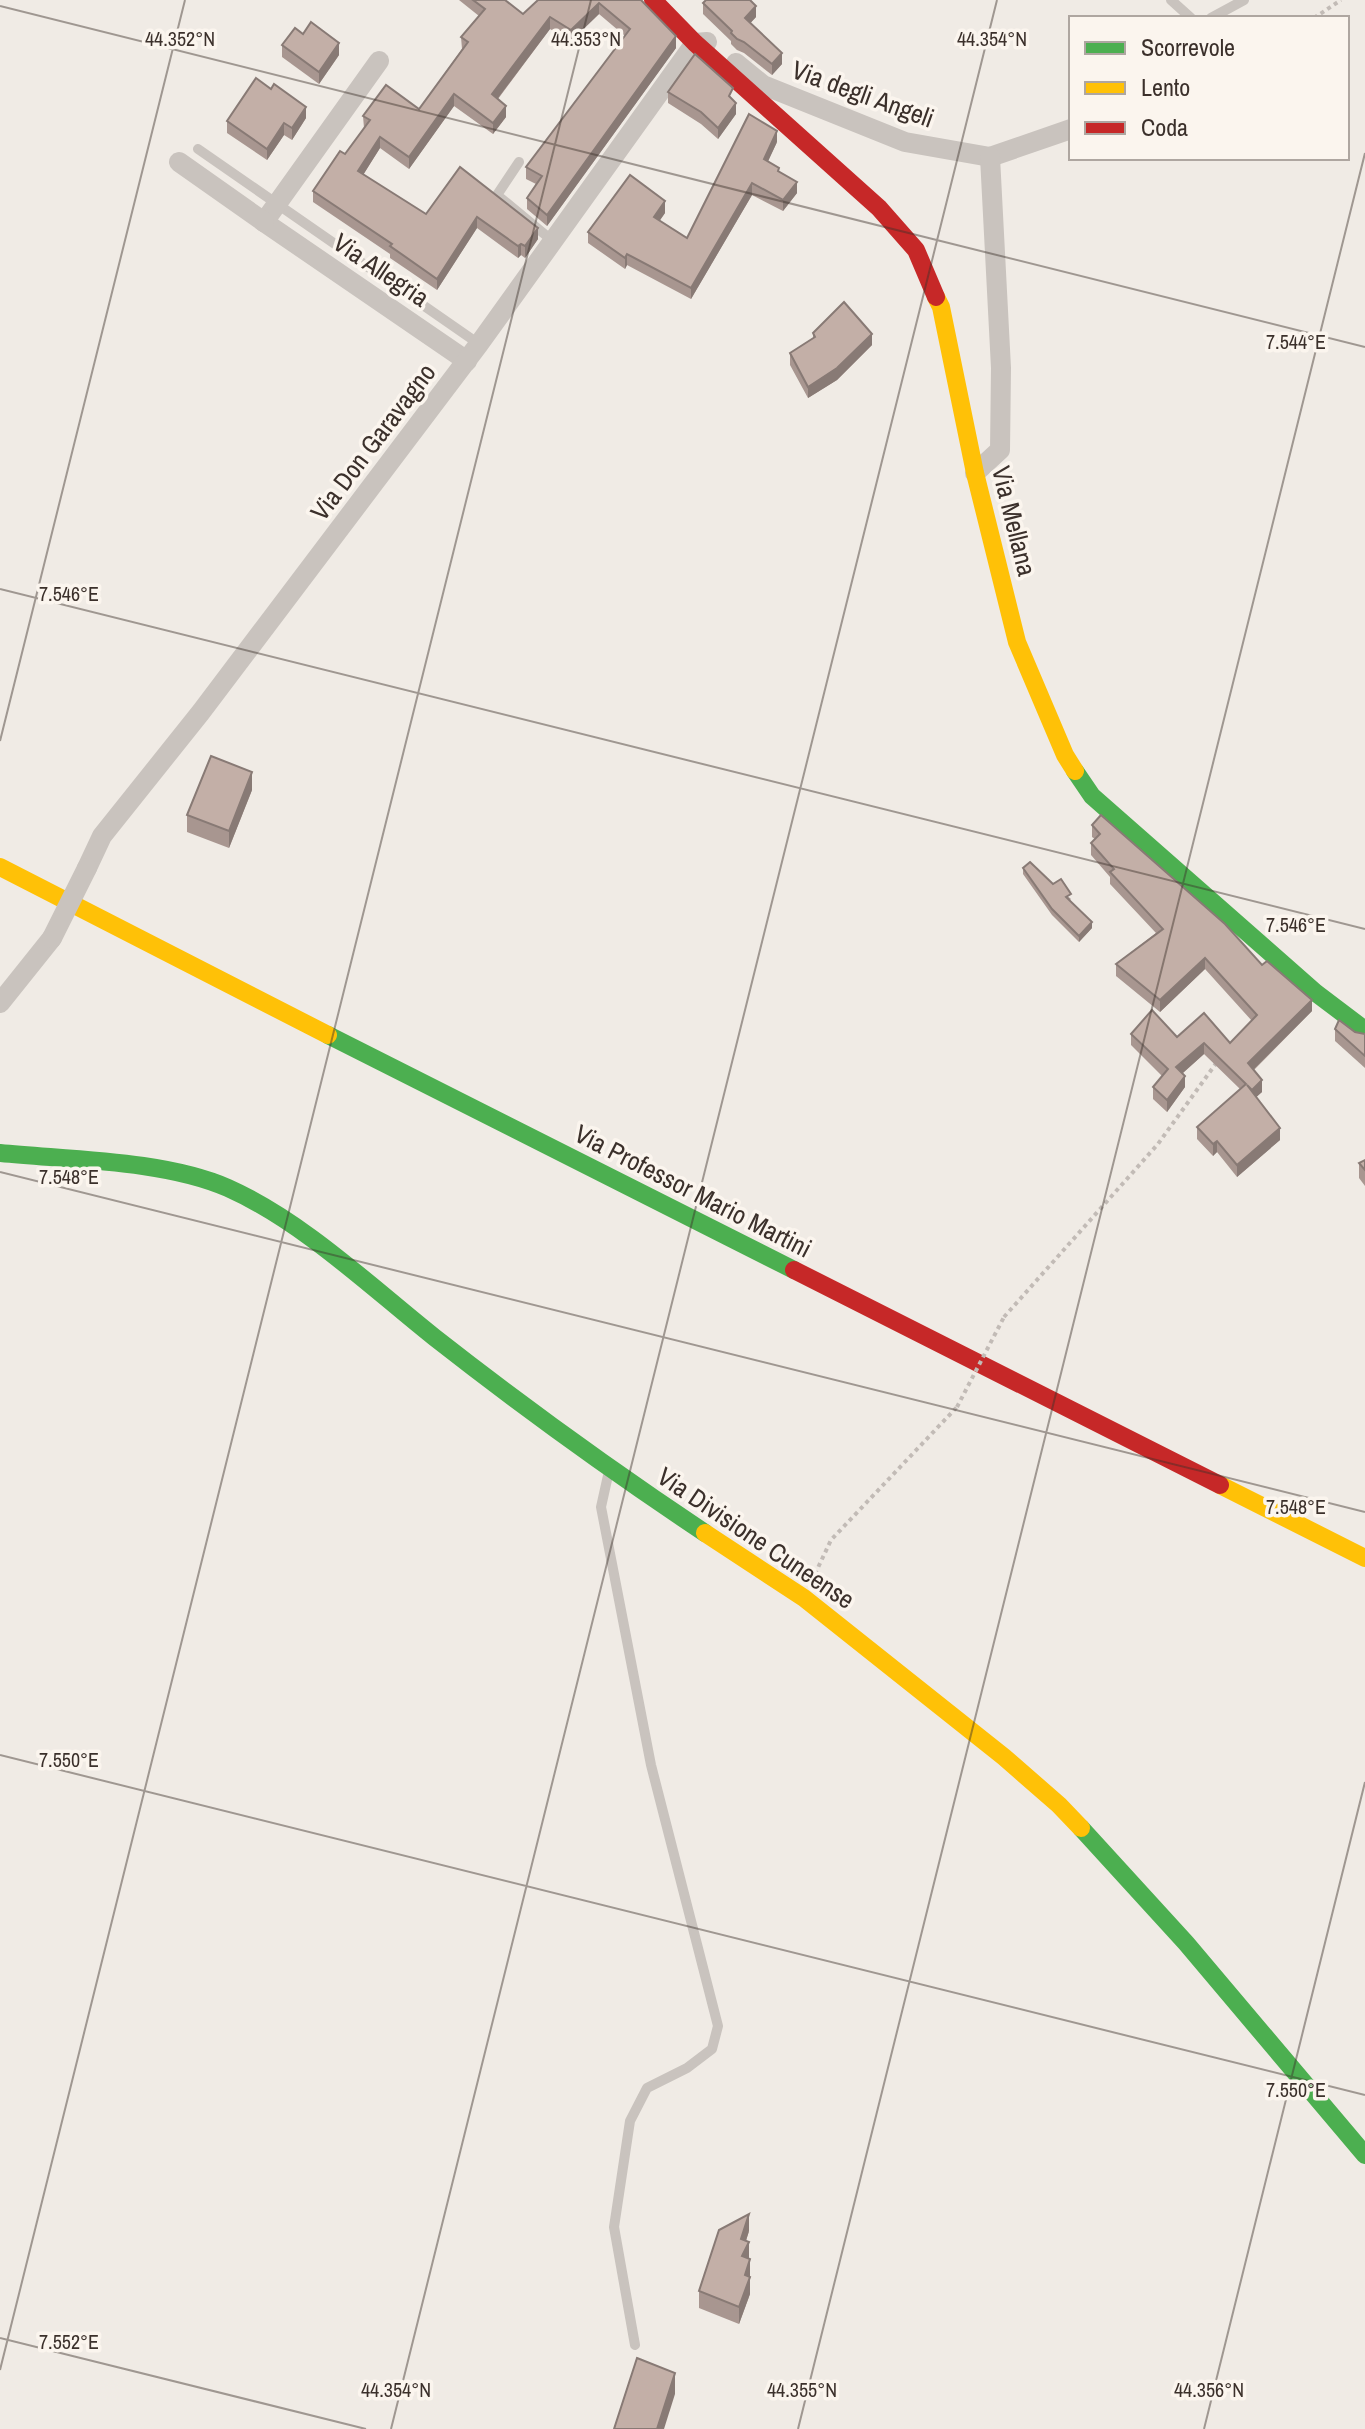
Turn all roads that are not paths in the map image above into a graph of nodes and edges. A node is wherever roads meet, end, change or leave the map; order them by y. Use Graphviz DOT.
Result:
graph roads {
  1 [pos="653,0"];
  2 [pos="1171,0"];
  3 [pos="1244,0"];
  4 [pos="1189,16"];
  5 [pos="1215,16"];
  6 [pos="695,43"];
  7 [pos="379,61"];
  8 [pos="1069,130"];
  9 [pos="198,149"];
  10 [pos="990,157"];
  11 [pos="179,162"];
  12 [pos="519,162"];
  13 [pos="275,203"];
  14 [pos="264,222"];
  15 [pos="554,242"];
  16 [pos="473,352"];
  17 [pos="975,473"];
  18 [pos="0,867"];
  19 [pos="1316,993"];
  20 [pos="0,1003"];
  21 [pos="1365,1011"];
  22 [pos="1365,1030"];
  23 [pos="0,1153"];
  24 [pos="609,1469"];
  25 [pos="1365,1558"];
  26 [pos="1365,2155"];
  27 [pos="635,2345"];
  1 -- 6 [label="street, Via Mellana"];
  2 -- 4 [label="lane"];
  3 -- 5 [label="lane"];
  6 -- 10 [label="street, Via degli Angeli"];
  6 -- 15 [label="street, Via Don Garavagno"];
  6 -- 17 [label="street, Via Mellana"];
  7 -- 13 [label="street"];
  8 -- 10 [label="street, Via degli Angeli"];
  9 -- 13 [label="lane"];
  10 -- 17 [label="street"];
  11 -- 14 [label="street, Via Allegria"];
  12 -- 15 [label="lane"];
  13 -- 14 [label="street"];
  13 -- 16 [label="lane"];
  14 -- 16 [label="street, Via Allegria"];
  15 -- 16 [label="street, Via Don Garavagno"];
  16 -- 20 [label="street, Via Don Garavagno, bridge"];
  17 -- 19 [label="street, Via Mellana"];
  18 -- 25 [label="street, Via Professor Mario Martini"];
  19 -- 21 [label="street"];
  19 -- 22 [label="street, Via Mellana"];
  23 -- 24 [label="street, Via Divisione Cuneense"];
  24 -- 26 [label="street, Via Divisione Cuneense"];
  24 -- 27 [label="lane"];
}
